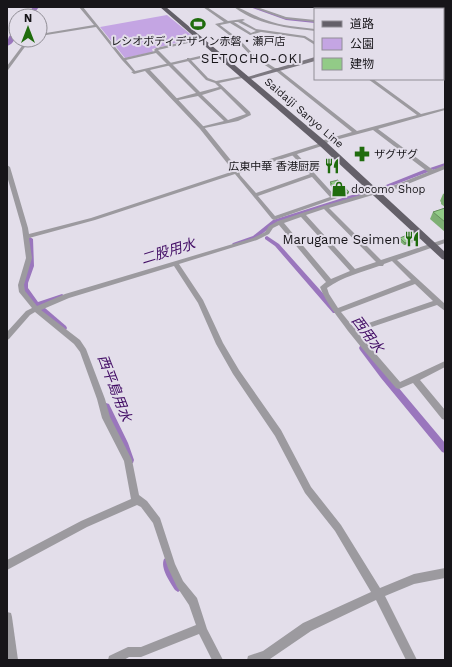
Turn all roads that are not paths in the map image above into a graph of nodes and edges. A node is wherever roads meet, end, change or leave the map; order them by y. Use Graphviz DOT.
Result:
graph roads {
  1 [pos="80,7"];
  2 [pos="163,7"];
  3 [pos="205,7"];
  4 [pos="236,7"];
  5 [pos="254,7"];
  6 [pos="252,17"];
  7 [pos="238,21"];
  8 [pos="314,21"];
  9 [pos="229,22"];
  10 [pos="96,26"];
  11 [pos="300,28"];
  12 [pos="314,30"];
  13 [pos="261,31"];
  14 [pos="48,34"];
  15 [pos="301,36"];
  16 [pos="200,39"];
  17 [pos="314,43"];
  18 [pos="22,48"];
  19 [pos="157,52"];
  20 [pos="217,53"];
  21 [pos="123,59"];
  22 [pos="188,59"];
  23 [pos="314,59"];
  24 [pos="169,64"];
  25 [pos="7,69"];
  26 [pos="146,69"];
  27 [pos="275,70"];
  28 [pos="134,72"];
  29 [pos="246,77"];
  30 [pos="371,80"];
  31 [pos="216,82"];
  32 [pos="222,88"];
  33 [pos="199,94"];
  34 [pos="176,100"];
  35 [pos="445,109"];
  36 [pos="421,116"];
  37 [pos="227,122"];
  38 [pos="202,128"];
  39 [pos="374,128"];
  40 [pos="356,133"];
  41 [pos="323,144"];
  42 [pos="294,154"];
  43 [pos="7,167"];
  44 [pos="445,168"];
  45 [pos="237,172"];
  46 [pos="432,172"];
  47 [pos="313,175"];
  48 [pos="376,192"];
  49 [pos="254,195"];
  50 [pos="324,206"];
  51 [pos="303,215"];
  52 [pos="280,222"];
  53 [pos="26,237"];
  54 [pos="445,241"];
  55 [pos="433,245"];
  56 [pos="445,257"];
  57 [pos="394,260"];
  58 [pos="176,264"];
  59 [pos="381,264"];
  60 [pos="354,272"];
  61 [pos="416,280"];
  62 [pos="330,282"];
  63 [pos="438,302"];
  64 [pos="36,308"];
  65 [pos="445,308"];
  66 [pos="337,311"];
  67 [pos="354,331"];
  68 [pos="7,337"];
  69 [pos="445,364"];
  70 [pos="414,378"];
  71 [pos="445,416"];
  72 [pos="137,499"];
  73 [pos="7,565"];
  74 [pos="445,573"];
  75 [pos="378,594"];
  76 [pos="7,617"];
  77 [pos="202,628"];
  78 [pos="14,660"];
  79 [pos="113,660"];
  80 [pos="218,660"];
  81 [pos="252,660"];
  82 [pos="412,660"];
  1 -- 10 [label="street"];
  2 -- 16 [label="main road, Saidaiji Sanyo Line"];
  3 -- 9 [label="street"];
  4 -- 6 [label="street"];
  5 -- 8 [label="street"];
  6 -- 7 [label="street"];
  6 -- 11 [label="street"];
  7 -- 9 [label="street"];
  7 -- 13 [label="street"];
  9 -- 13 [label="street"];
  9 -- 27 [label="street"];
  10 -- 14 [label="street"];
  10 -- 21 [label="street"];
  11 -- 12 [label="street"];
  11 -- 15 [label="street"];
  13 -- 15 [label="street"];
  15 -- 17 [label="street"];
  16 -- 19 [label="street"];
  16 -- 20 [label="main road, Saidaiji Sanyo Line"];
  18 -- 25 [label="street"];
  19 -- 21 [label="street"];
  19 -- 24 [label="street"];
  20 -- 22 [label="street"];
  20 -- 29 [label="main road, Saidaiji Sanyo Line"];
  21 -- 28 [label="street"];
  22 -- 24 [label="street"];
  22 -- 31 [label="street"];
  23 -- 27 [label="main road"];
  24 -- 26 [label="street"];
  24 -- 33 [label="street"];
  26 -- 28 [label="street"];
  26 -- 34 [label="street"];
  27 -- 29 [label="main road"];
  27 -- 40 [label="street"];
  29 -- 31 [label="street"];
  29 -- 41 [label="main road, Saidaiji Sanyo Line"];
  30 -- 36 [label="street"];
  31 -- 32 [label="street"];
  32 -- 33 [label="street"];
  32 -- 37 [label="street"];
  33 -- 34 [label="street"];
  33 -- 37 [label="street"];
  34 -- 38 [label="street"];
  35 -- 36 [label="street"];
  36 -- 39 [label="street"];
  37 -- 38 [label="street"];
  38 -- 45 [label="street"];
  39 -- 40 [label="street"];
  39 -- 46 [label="street"];
  40 -- 41 [label="street"];
  41 -- 42 [label="street"];
  41 -- 48 [label="main road, Saidaiji Sanyo Line"];
  42 -- 45 [label="street"];
  42 -- 47 [label="street"];
  43 -- 53 [label="street"];
  44 -- 46 [label="street"];
  45 -- 49 [label="street"];
  45 -- 53 [label="street"];
  46 -- 48 [label="street"];
  47 -- 49 [label="street"];
  47 -- 49 [label="street"];
  48 -- 50 [label="street"];
  48 -- 55 [label="main road, Saidaiji Sanyo Line"];
  50 -- 51 [label="street"];
  50 -- 59 [label="street"];
  51 -- 52 [label="street"];
  51 -- 60 [label="street"];
  52 -- 58 [label="street"];
  52 -- 62 [label="street"];
  53 -- 64 [label="street"];
  54 -- 55 [label="street"];
  55 -- 56 [label="main road, Saidaiji Sanyo Line"];
  55 -- 57 [label="street"];
  57 -- 59 [label="street"];
  57 -- 61 [label="street"];
  58 -- 64 [label="street"];
  58 -- 75 [label="street"];
  59 -- 60 [label="street"];
  60 -- 62 [label="street"];
  61 -- 63 [label="street"];
  61 -- 66 [label="street"];
  62 -- 66 [label="street"];
  63 -- 65 [label="street"];
  63 -- 67 [label="street"];
  64 -- 68 [label="street"];
  64 -- 72 [label="street"];
  66 -- 67 [label="street"];
  67 -- 70 [label="street"];
  69 -- 70 [label="street"];
  70 -- 71 [label="street"];
  72 -- 73 [label="street"];
  72 -- 77 [label="street"];
  74 -- 75 [label="street"];
  75 -- 81 [label="street"];
  75 -- 82 [label="street"];
  76 -- 78 [label="street"];
  77 -- 79 [label="street"];
  77 -- 80 [label="street"];
}
